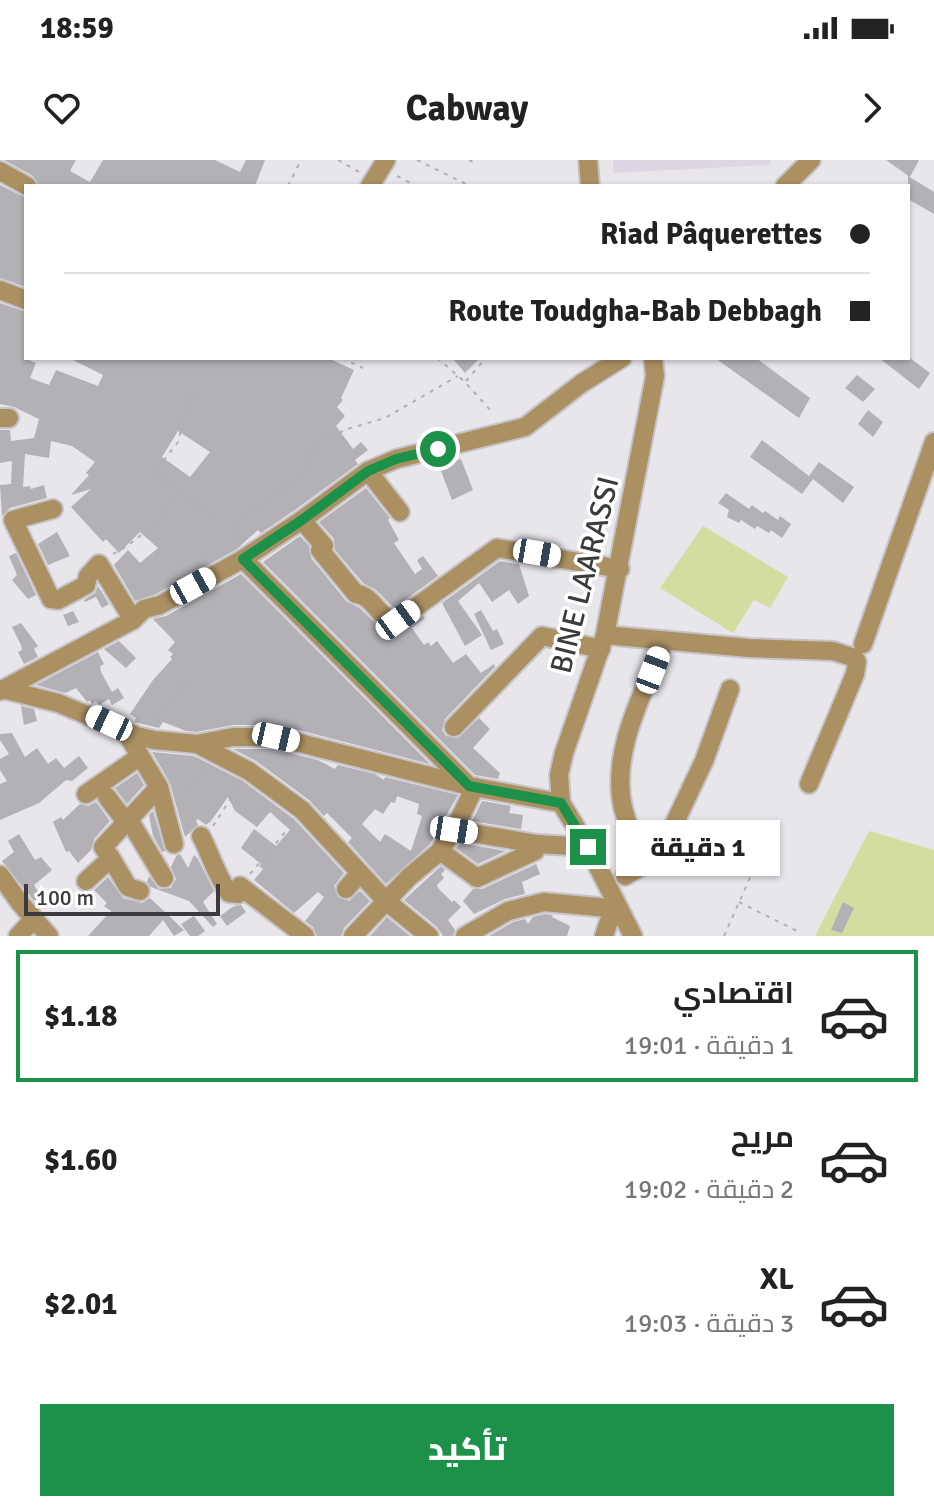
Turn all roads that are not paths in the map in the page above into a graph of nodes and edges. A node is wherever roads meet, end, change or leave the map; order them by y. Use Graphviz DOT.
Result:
graph roads {
  1 [pos="588,160"];
  2 [pos="811,160"];
  3 [pos="0,171"];
  4 [pos="24,184"];
  5 [pos="590,184"];
  6 [pos="787,184"];
  7 [pos="0,290"];
  8 [pos="24,299"];
  9 [pos="619,360"];
  10 [pos="653,360"];
  11 [pos="934,442"];
  12 [pos="368,471"];
  13 [pos="53,509"];
  14 [pos="400,512"];
  15 [pos="302,520"];
  16 [pos="243,559"];
  17 [pos="620,569"];
  18 [pos="133,620"];
  19 [pos="603,642"];
  20 [pos="664,642"];
  21 [pos="863,644"];
  22 [pos="730,689"];
  23 [pos="1,690"];
  24 [pos="454,727"];
  25 [pos="131,733"];
  26 [pos="197,744"];
  27 [pos="139,757"];
  28 [pos="809,784"];
  29 [pos="159,787"];
  30 [pos="472,787"];
  31 [pos="86,794"];
  32 [pos="107,797"];
  33 [pos="561,803"];
  34 [pos="127,820"];
  35 [pos="454,830"];
  36 [pos="204,835"];
  37 [pos="174,844"];
  38 [pos="537,844"];
  39 [pos="588,847"];
  40 [pos="440,851"];
  41 [pos="115,864"];
  42 [pos="647,865"];
  43 [pos="360,873"];
  44 [pos="0,875"];
  45 [pos="625,876"];
  46 [pos="164,878"];
  47 [pos="86,881"];
  48 [pos="346,889"];
  49 [pos="140,891"];
  50 [pos="386,901"];
  51 [pos="616,909"];
  52 [pos="33,920"];
  53 [pos="18,936"];
  54 [pos="49,936"];
  55 [pos="305,936"];
  56 [pos="353,936"];
  57 [pos="429,936"];
  58 [pos="465,936"];
  59 [pos="604,936"];
  60 [pos="633,936"];
  1 -- 5 [label="street"];
  2 -- 6 [label="street"];
  3 -- 4 [label="street"];
  7 -- 8 [label="street"];
  9 -- 12 [label="street"];
  10 -- 17 [label="street, BINE LAARASSI"];
  11 -- 21 [label="street"];
  12 -- 14 [label="street"];
  12 -- 15 [label="street"];
  13 -- 18 [label="street"];
  15 -- 16 [label="street"];
  15 -- 17 [label="street"];
  16 -- 18 [label="street"];
  16 -- 30 [label="street"];
  17 -- 19 [label="street, BINE LAARASSI"];
  18 -- 23 [label="street"];
  19 -- 20 [label="street"];
  19 -- 24 [label="street"];
  19 -- 33 [label="street, BINE LAARASSI"];
  20 -- 28 [label="street"];
  20 -- 42 [label="street"];
  22 -- 42 [label="street"];
  23 -- 25 [label="street"];
  25 -- 26 [label="street"];
  25 -- 27 [label="street"];
  26 -- 30 [label="street"];
  26 -- 43 [label="street"];
  27 -- 29 [label="street"];
  27 -- 31 [label="street"];
  29 -- 34 [label="street"];
  29 -- 37 [label="street"];
  30 -- 33 [label="street"];
  30 -- 35 [label="street"];
  32 -- 34 [label="street"];
  33 -- 39 [label="street"];
  34 -- 41 [label="street"];
  34 -- 46 [label="street"];
  35 -- 38 [label="street"];
  35 -- 40 [label="street"];
  36 -- 55 [label="street"];
  38 -- 39 [label="street"];
  38 -- 40 [label="street"];
  39 -- 51 [label="street"];
  40 -- 50 [label="street"];
  41 -- 47 [label="street"];
  41 -- 49 [label="street"];
  42 -- 45 [label="street"];
  43 -- 48 [label="street"];
  43 -- 50 [label="street"];
  44 -- 52 [label="street"];
  50 -- 56 [label="street"];
  50 -- 57 [label="street"];
  51 -- 58 [label="street"];
  51 -- 59 [label="street"];
  51 -- 60 [label="street"];
  52 -- 53 [label="street"];
  52 -- 54 [label="street"];
}
